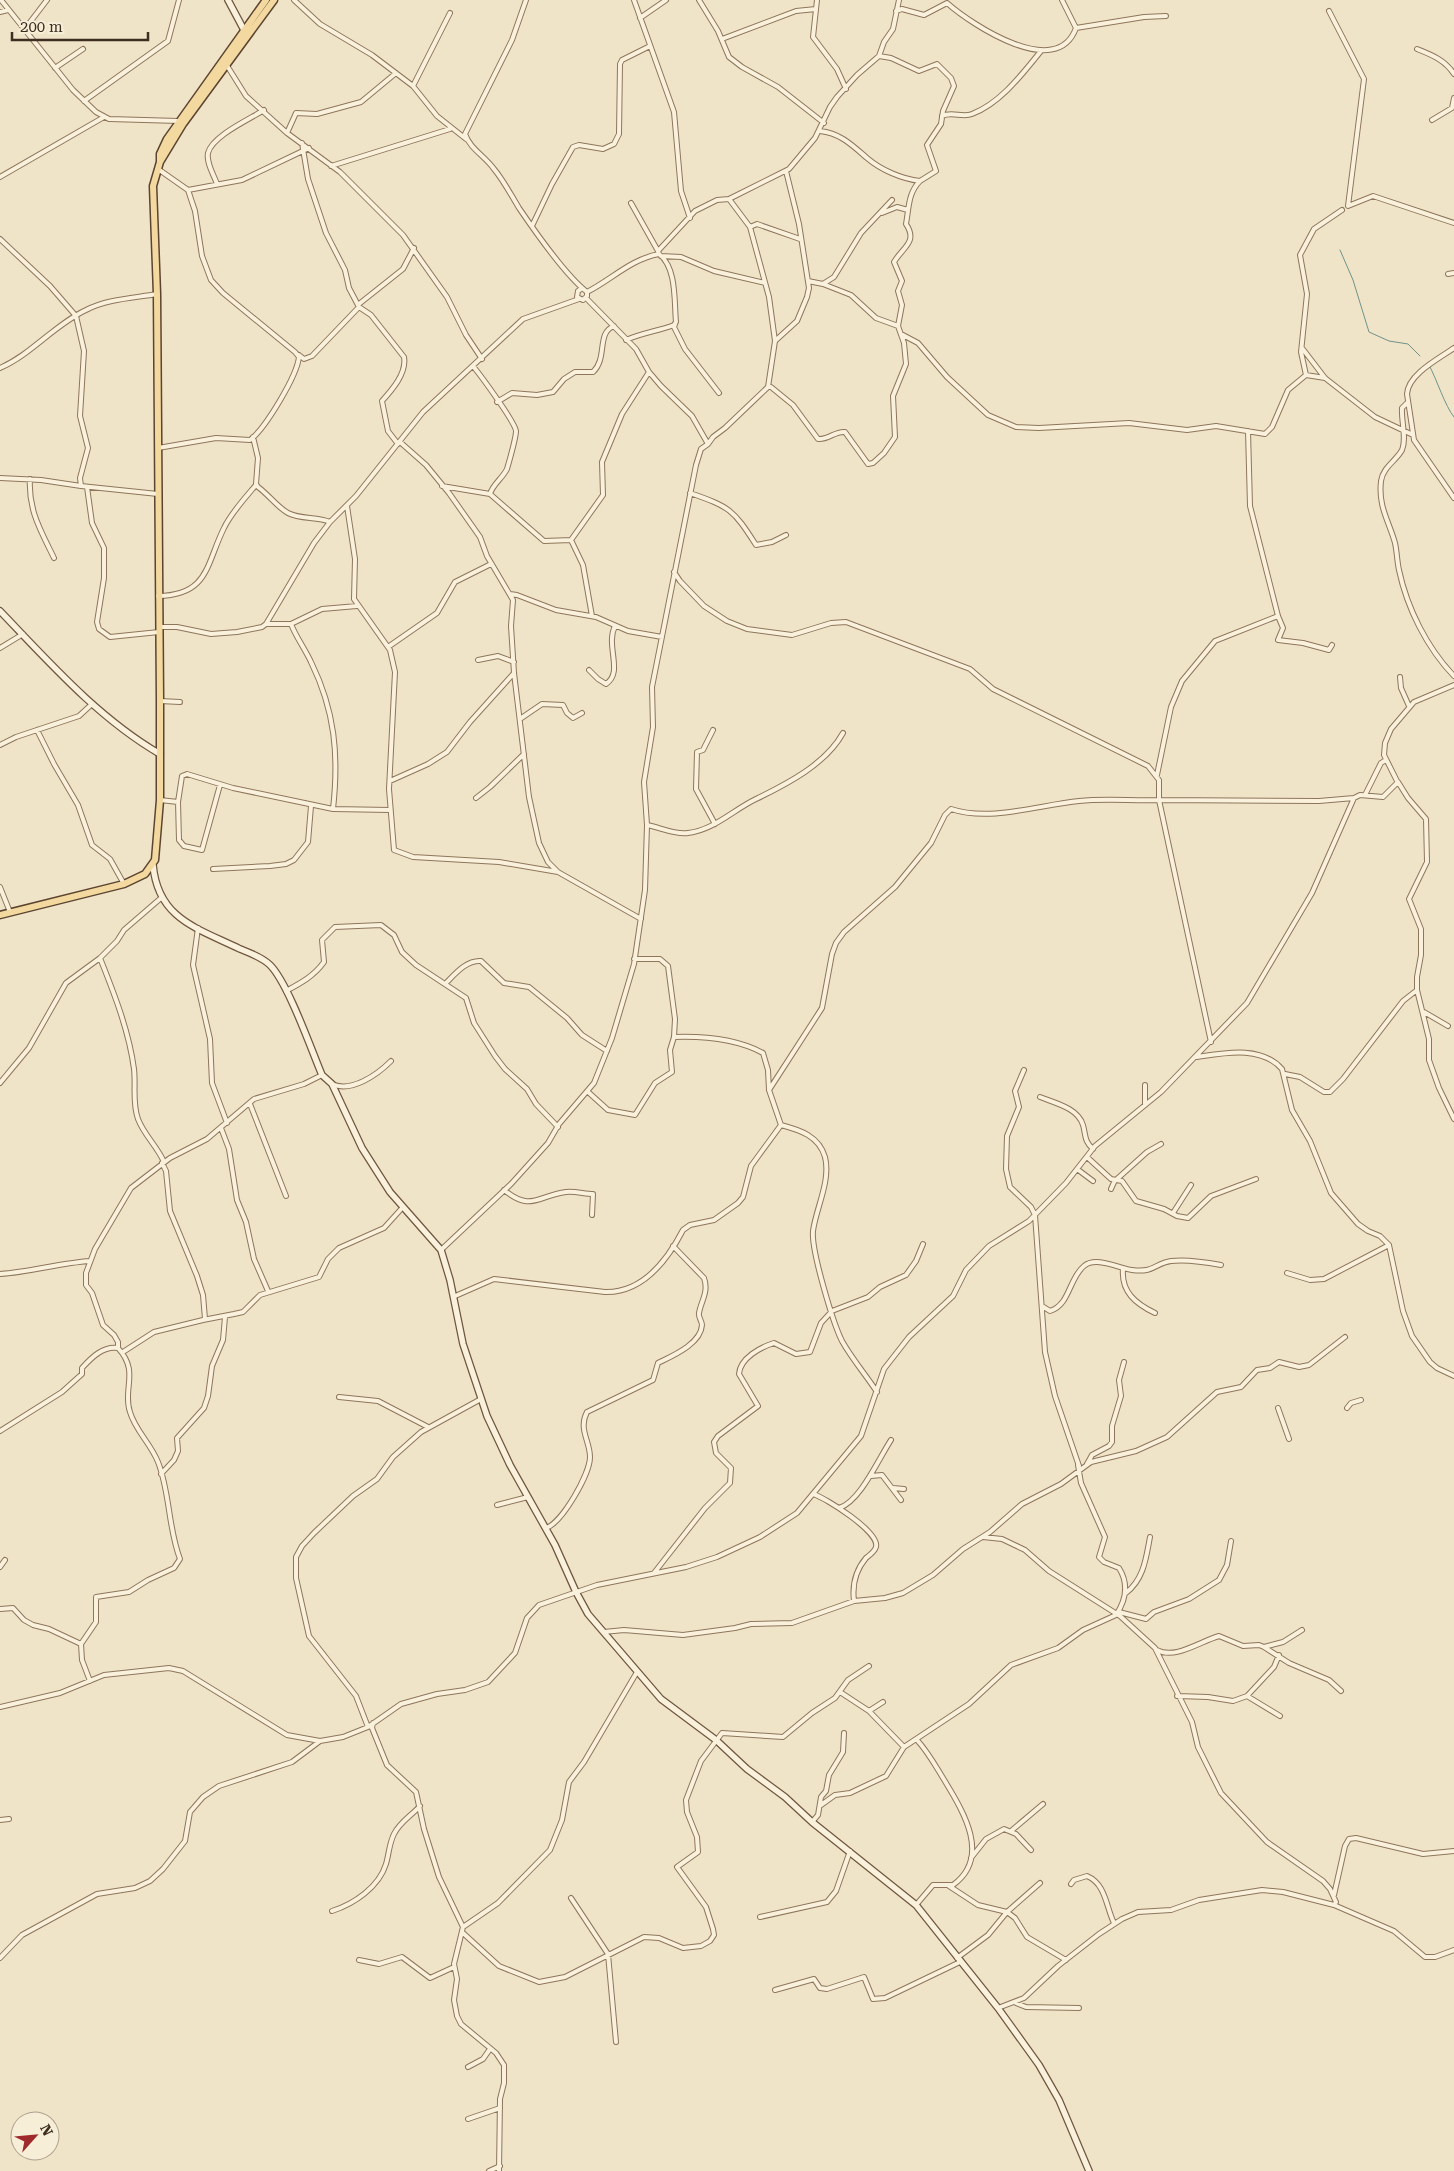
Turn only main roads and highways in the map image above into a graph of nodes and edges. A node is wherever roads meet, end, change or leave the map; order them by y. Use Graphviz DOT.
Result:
graph roads {
  1 [pos="228,0"];
  2 [pos="266,0"];
  3 [pos="274,0"];
  4 [pos="244,30"];
  5 [pos="159,166"];
  6 [pos="0,611"];
  7 [pos="160,754"];
  8 [pos="153,865"];
  9 [pos="0,915"];
  10 [pos="1089,2171"];
  1 -- 4 [label="main road"];
  2 -- 4 [label="main road"];
  3 -- 5 [label="main road"];
  4 -- 5 [label="main road"];
  5 -- 7 [label="main road"];
  6 -- 7 [label="main road"];
  7 -- 8 [label="main road"];
  8 -- 9 [label="main road"];
  8 -- 10 [label="main road"];
}
